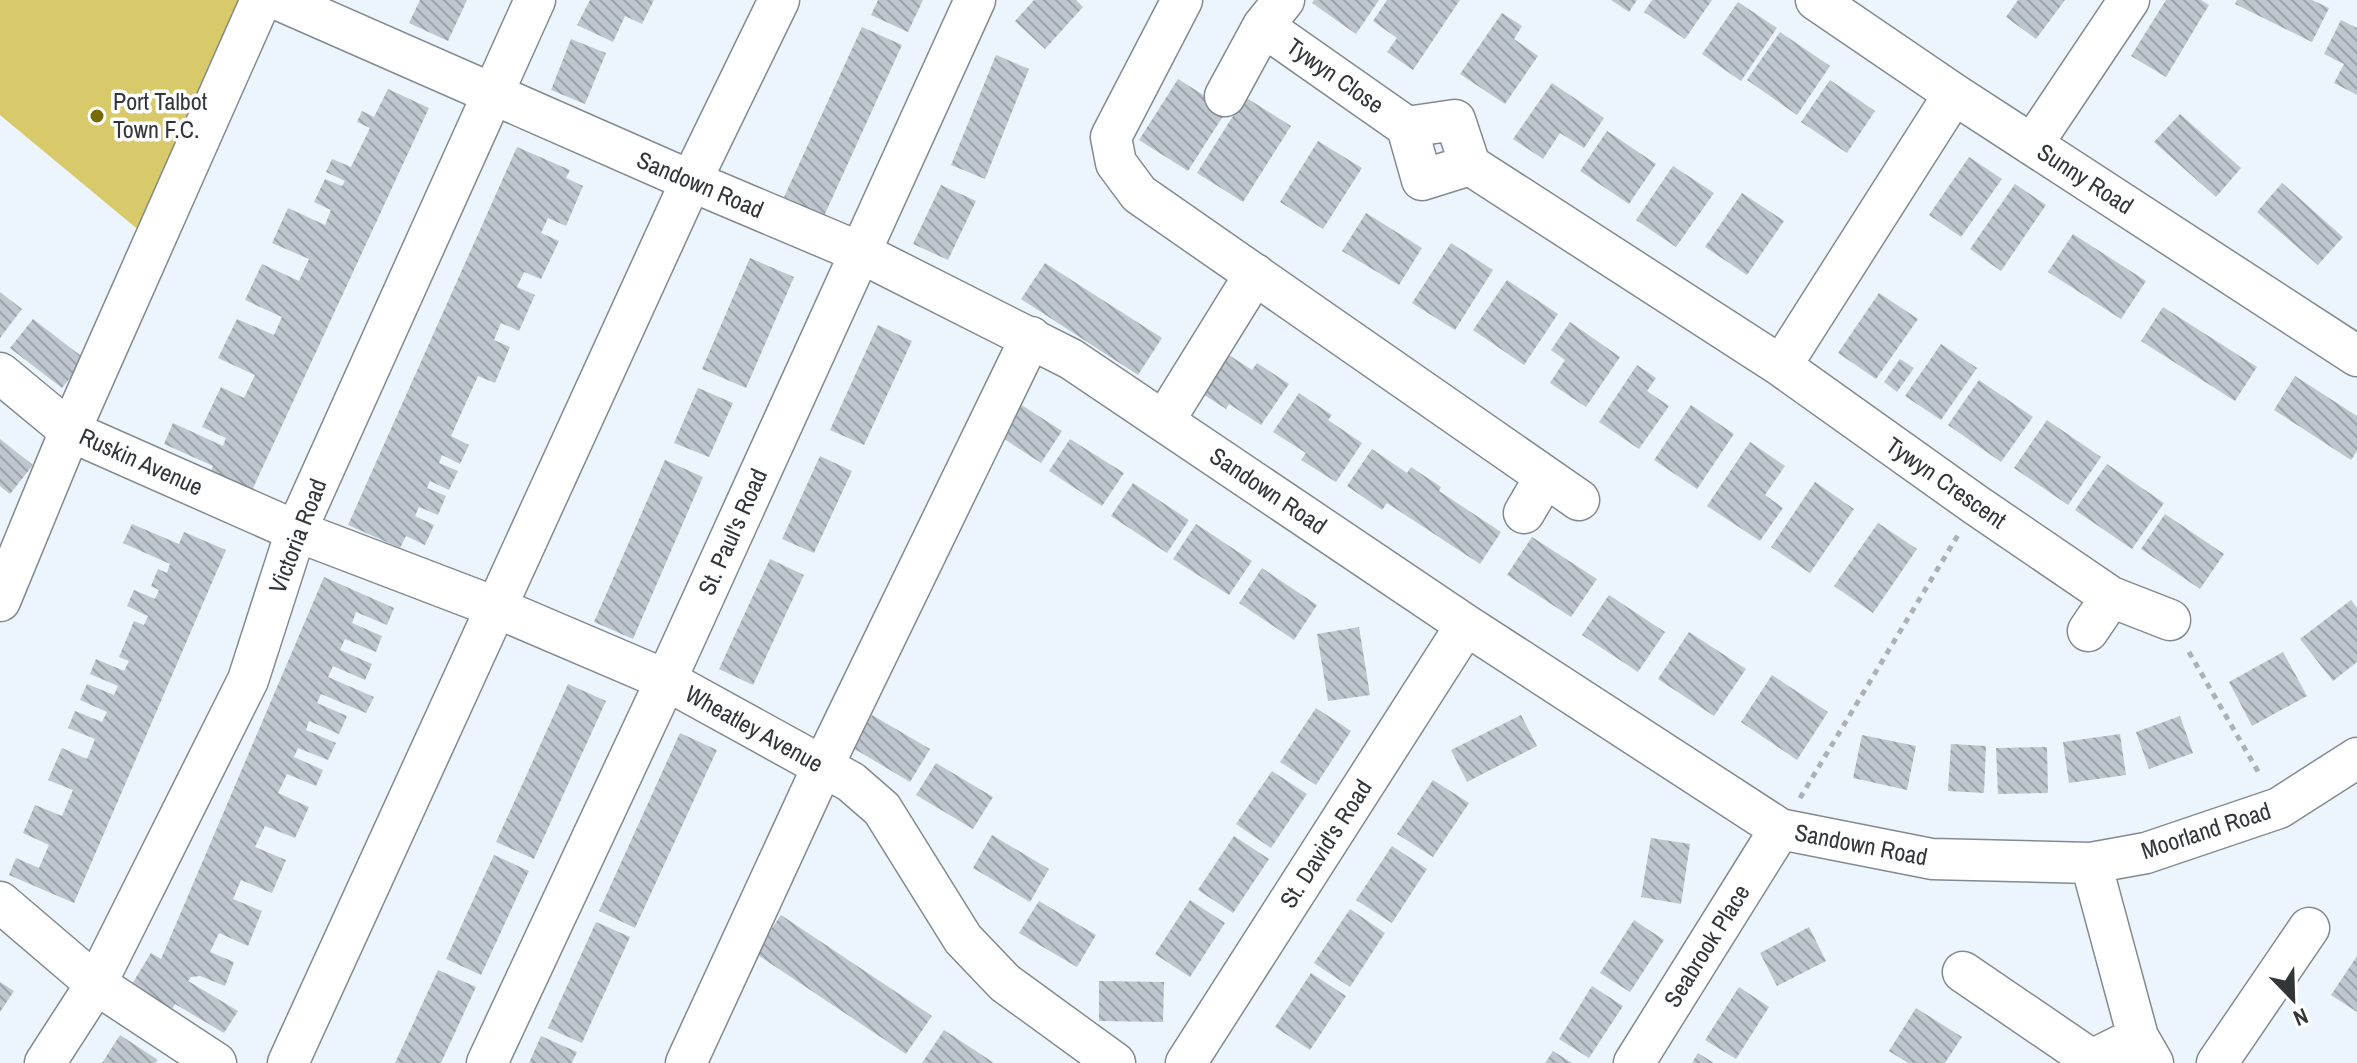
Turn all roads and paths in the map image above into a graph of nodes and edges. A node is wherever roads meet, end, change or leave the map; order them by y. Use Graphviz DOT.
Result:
graph roads {
  1 [pos="261,0"];
  2 [pos="279,0"];
  3 [pos="535,0"];
  4 [pos="779,0"];
  5 [pos="975,0"];
  6 [pos="1182,0"];
  7 [pos="1816,0"];
  8 [pos="2129,0"];
  9 [pos="1274,13"];
  10 [pos="1954,94"];
  11 [pos="493,95"];
  12 [pos="1225,96"];
  13 [pos="1407,127"];
  14 [pos="2032,145"];
  15 [pos="691,181"];
  16 [pos="859,252"];
  17 [pos="1255,274"];
  18 [pos="1031,337"];
  19 [pos="2357,356"];
  20 [pos="1781,366"];
  21 [pos="0,373"];
  22 [pos="1164,421"];
  23 [pos="70,431"];
  24 [pos="1545,477"];
  25 [pos="1579,500"];
  26 [pos="1976,505"];
  27 [pos="1524,513"];
  28 [pos="296,531"];
  29 [pos="1,596"];
  30 [pos="2111,597"];
  31 [pos="495,607"];
  32 [pos="2170,620"];
  33 [pos="1466,625"];
  34 [pos="2088,631"];
  35 [pos="666,680"];
  36 [pos="2357,758"];
  37 [pos="822,768"];
  38 [pos="2279,808"];
  39 [pos="1780,829"];
  40 [pos="2091,863"];
  41 [pos="0,902"];
  42 [pos="2309,928"];
  43 [pos="1963,972"];
  44 [pos="96,984"];
  45 [pos="2145,1050"];
  46 [pos="45,1063"];
  47 [pos="216,1063"];
  48 [pos="288,1063"];
  49 [pos="487,1063"];
  50 [pos="686,1063"];
  51 [pos="1115,1063"];
  52 [pos="1186,1063"];
  53 [pos="1634,1063"];
  54 [pos="2217,1063"];
  1 -- 23 [label="street"];
  2 -- 11 [label="street, Sandown Road"];
  3 -- 11 [label="street, Victoria Road"];
  4 -- 15 [label="street"];
  5 -- 16 [label="street, St. Paul's Road"];
  6 -- 17 [label="street"];
  7 -- 10 [label="street, Sunny Road"];
  8 -- 14 [label="street"];
  9 -- 12 [label="street, Tywyn Close"];
  9 -- 13 [label="street, Tywyn Close"];
  10 -- 14 [label="street, Sunny Road"];
  10 -- 20 [label="street"];
  11 -- 15 [label="street, Sandown Road"];
  11 -- 28 [label="street, Victoria Road"];
  13 -- 20 [label="street, Tywyn Crescent"];
  14 -- 19 [label="street, Sunny Road"];
  15 -- 16 [label="street, Sandown Road"];
  15 -- 31 [label="street"];
  16 -- 18 [label="street, Sandown Road"];
  16 -- 35 [label="street, St. Paul's Road"];
  17 -- 22 [label="street"];
  17 -- 24 [label="street"];
  18 -- 22 [label="street, Sandown Road"];
  18 -- 37 [label="street"];
  20 -- 26 [label="street, Tywyn Crescent"];
  21 -- 23 [label="street, Ruskin Avenue"];
  22 -- 33 [label="street, Sandown Road"];
  23 -- 28 [label="street, Ruskin Avenue"];
  23 -- 29 [label="street"];
  24 -- 25 [label="street"];
  24 -- 27 [label="street"];
  26 -- 30 [label="street, Tywyn Crescent"];
  26 -- 39 [label="path"];
  28 -- 31 [label="street, Wheatley Avenue"];
  28 -- 44 [label="street, Victoria Road"];
  30 -- 32 [label="street, Tywyn Crescent"];
  30 -- 34 [label="street"];
  31 -- 35 [label="street, Wheatley Avenue"];
  31 -- 48 [label="street"];
  32 -- 38 [label="path"];
  33 -- 39 [label="street, Sandown Road"];
  33 -- 52 [label="street, St. David's Road"];
  35 -- 37 [label="street, Wheatley Avenue"];
  35 -- 49 [label="street, St. Paul's Road"];
  36 -- 38 [label="street, Moorland Road"];
  37 -- 50 [label="street"];
  37 -- 51 [label="street, Wheatley Avenue"];
  38 -- 40 [label="street, Moorland Road"];
  39 -- 40 [label="street, Sandown Road"];
  39 -- 53 [label="street, Seabrook Place"];
  40 -- 45 [label="street"];
  41 -- 44 [label="street"];
  42 -- 54 [label="street"];
  43 -- 45 [label="street"];
  44 -- 46 [label="street, Victoria Road"];
  44 -- 47 [label="street"];
}
